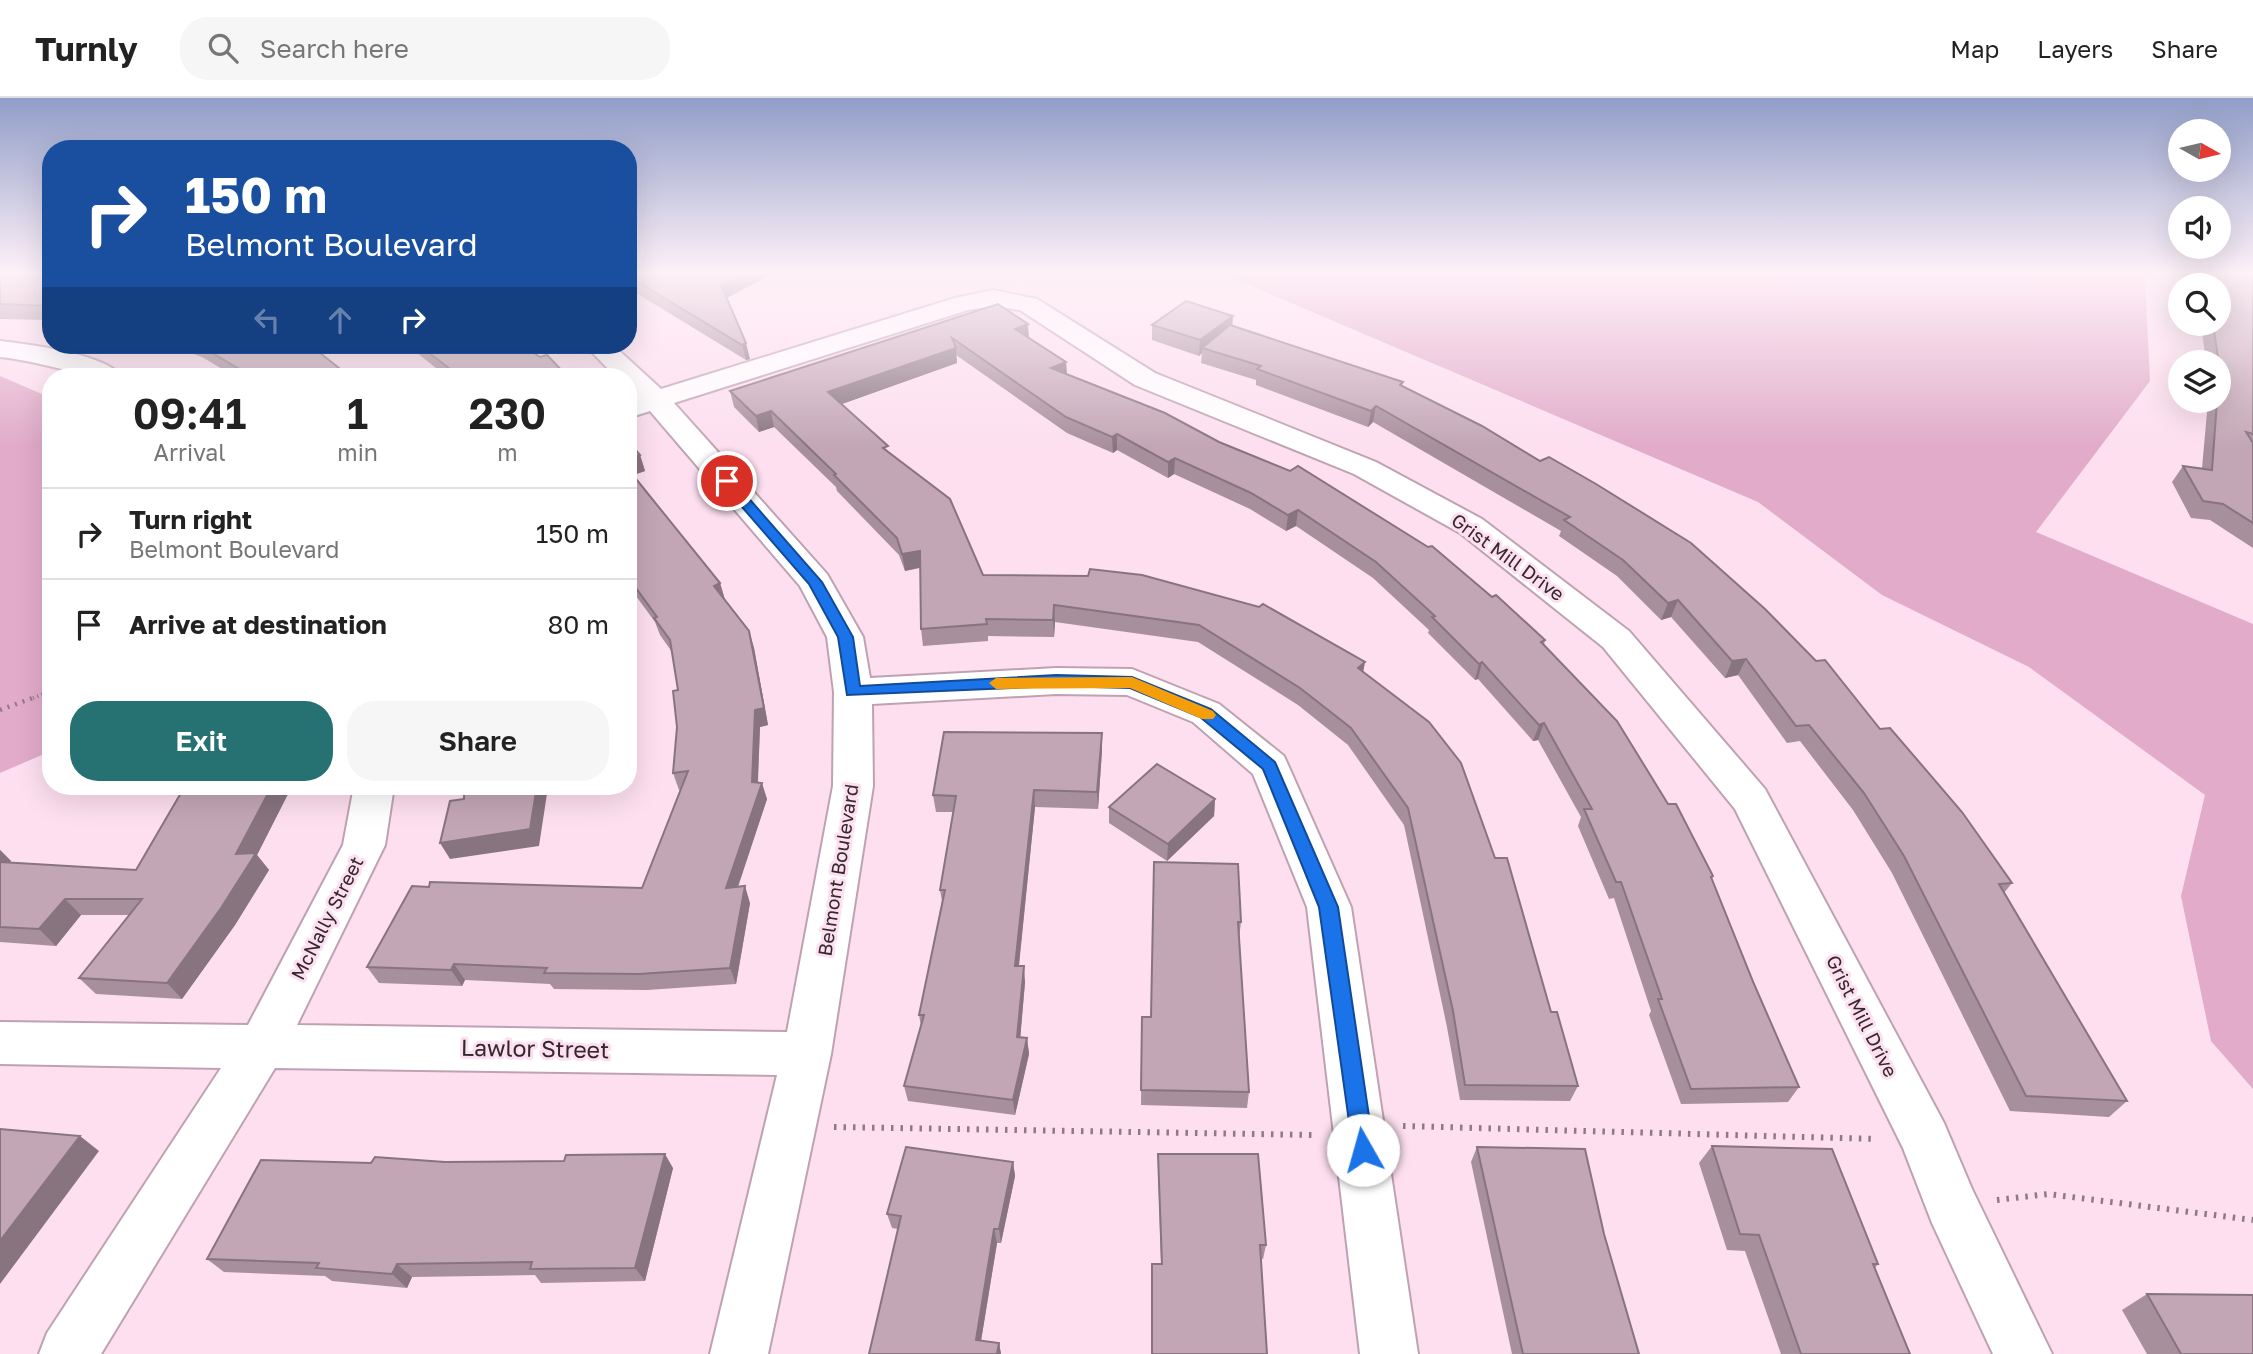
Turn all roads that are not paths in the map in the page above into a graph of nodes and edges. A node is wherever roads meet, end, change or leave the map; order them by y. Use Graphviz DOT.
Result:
graph roads {
  1 [pos="879,330"];
  2 [pos="1068,330"];
  3 [pos="0,349"];
  4 [pos="604,354"];
  5 [pos="90,368"];
  6 [pos="615,368"];
  7 [pos="642,404"];
  8 [pos="853,692"];
  9 [pos="372,795"];
  10 [pos="0,1043"];
  11 [pos="262,1045"];
  12 [pos="807,1054"];
  13 [pos="68,1354"];
  14 [pos="739,1354"];
  15 [pos="1389,1354"];
  16 [pos="2023,1354"];
  1 -- 7 [label="street, Grist Mill Drive"];
  2 -- 16 [label="street, Grist Mill Drive"];
  3 -- 5 [label="street"];
  4 -- 6 [label="street, Belmont Boulevard"];
  7 -- 8 [label="street, Belmont Boulevard"];
  8 -- 12 [label="street, Belmont Boulevard"];
  8 -- 15 [label="street"];
  9 -- 11 [label="street, McNally Street"];
  10 -- 11 [label="street, Lawlor Street"];
  11 -- 12 [label="street, Lawlor Street"];
  11 -- 13 [label="street"];
  12 -- 14 [label="street, Belmont Boulevard"];
}
